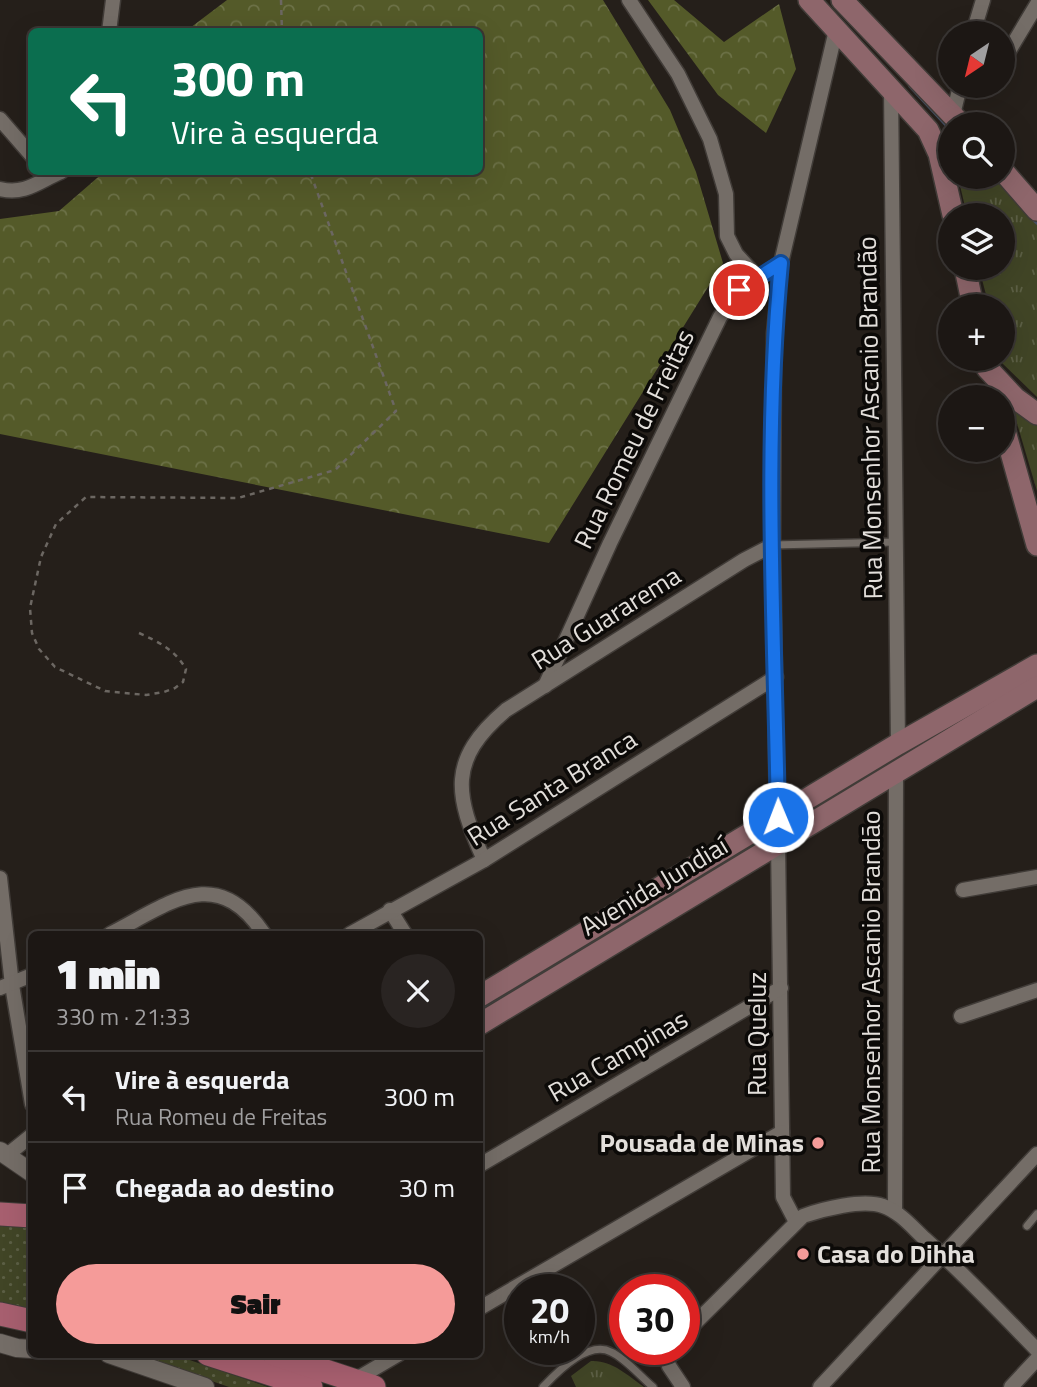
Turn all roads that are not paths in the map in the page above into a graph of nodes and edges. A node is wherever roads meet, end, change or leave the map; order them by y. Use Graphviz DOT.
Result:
graph roads {
  1 [pos="113,0"];
  2 [pos="629,0"];
  3 [pos="809,0"];
  4 [pos="983,0"];
  5 [pos="844,1"];
  6 [pos="1037,4"];
  7 [pos="977,21"];
  8 [pos="110,28"];
  9 [pos="836,30"];
  10 [pos="1015,41"];
  11 [pos="891,90"];
  12 [pos="950,112"];
  13 [pos="0,119"];
  14 [pos="28,151"];
  15 [pos="49,175"];
  16 [pos="1015,184"];
  17 [pos="0,189"];
  18 [pos="950,203"];
  19 [pos="1037,209"];
  20 [pos="781,263"];
  21 [pos="757,277"];
  22 [pos="993,371"];
  23 [pos="1037,414"];
  24 [pos="1014,462"];
  25 [pos="896,542"];
  26 [pos="773,545"];
  27 [pos="1037,545"];
  28 [pos="1037,665"];
  29 [pos="776,677"];
  30 [pos="545,685"];
  31 [pos="1037,687"];
  32 [pos="898,744"];
  33 [pos="896,772"];
  34 [pos="778,817"];
  35 [pos="778,843"];
  36 [pos="484,860"];
  37 [pos="1037,877"];
  38 [pos="0,878"];
  39 [pos="963,890"];
  40 [pos="390,910"];
  41 [pos="116,931"];
  42 [pos="262,931"];
  43 [pos="355,931"];
  44 [pos="403,931"];
  45 [pos="28,977"];
  46 [pos="6,986"];
  47 [pos="781,988"];
  48 [pos="1037,990"];
  49 [pos="483,994"];
  50 [pos="961,1016"];
  51 [pos="483,1022"];
  52 [pos="28,1086"];
  53 [pos="782,1132"];
  54 [pos="28,1137"];
  55 [pos="3,1153"];
  56 [pos="1035,1161"];
  57 [pos="483,1163"];
  58 [pos="28,1170"];
  59 [pos="895,1211"];
  60 [pos="0,1214"];
  61 [pos="1037,1214"];
  62 [pos="28,1216"];
  63 [pos="796,1222"];
  64 [pos="1027,1226"];
  65 [pos="943,1256"];
  66 [pos="483,1306"];
  67 [pos="0,1314"];
  68 [pos="700,1318"];
  69 [pos="28,1320"];
  70 [pos="0,1343"];
  71 [pos="28,1349"];
  72 [pos="1037,1350"];
  73 [pos="121,1358"];
  74 [pos="220,1358"];
  75 [pos="286,1358"];
  76 [pos="394,1358"];
  77 [pos="1037,1359"];
  78 [pos="669,1365"];
  79 [pos="363,1384"];
  80 [pos="205,1387"];
  81 [pos="310,1387"];
  82 [pos="543,1387"];
  83 [pos="653,1387"];
  84 [pos="683,1387"];
  85 [pos="820,1387"];
  86 [pos="1011,1387"];
  1 -- 8 [label="street"];
  2 -- 21 [label="street"];
  3 -- 9 [label="main road"];
  4 -- 7 [label="street"];
  5 -- 12 [label="main road"];
  6 -- 10 [label="street"];
  9 -- 11 [label="main road"];
  9 -- 20 [label="street"];
  11 -- 18 [label="main road"];
  11 -- 25 [label="street, Rua Monsenhor Ascanio Brandão"];
  13 -- 14 [label="street"];
  15 -- 17 [label="street"];
  16 -- 19 [label="main road"];
  20 -- 21 [label="street, Rua Romeu de Freitas"];
  20 -- 26 [label="street"];
  21 -- 30 [label="street, Rua Romeu de Freitas"];
  22 -- 23 [label="main road"];
  24 -- 27 [label="main road"];
  25 -- 26 [label="lane, Rua Guararema"];
  25 -- 32 [label="street, Rua Monsenhor Ascanio Brandão"];
  26 -- 29 [label="street"];
  26 -- 30 [label="street, Rua Guararema"];
  28 -- 32 [label="main road, Avenida Jundiaí"];
  29 -- 34 [label="street"];
  29 -- 36 [label="street, Rua Santa Branca"];
  30 -- 36 [label="street, Rua Guararema"];
  31 -- 33 [label="main road, Avenida Jundiaí"];
  32 -- 34 [label="main road, Avenida Jundiaí"];
  33 -- 35 [label="main road, Avenida Jundiaí"];
  33 -- 59 [label="street, Rua Monsenhor Ascanio Brandão"];
  34 -- 49 [label="main road, Avenida Jundiaí"];
  35 -- 47 [label="street, Rua Queluz"];
  35 -- 51 [label="main road, Avenida Jundiaí"];
  36 -- 40 [label="street, Rua Santa Branca"];
  37 -- 39 [label="street"];
  38 -- 46 [label="street"];
  40 -- 43 [label="street, Rua Santa Branca"];
  40 -- 44 [label="street"];
  41 -- 42 [label="street"];
  45 -- 46 [label="street"];
  46 -- 52 [label="street"];
  47 -- 53 [label="street, Rua Queluz"];
  47 -- 57 [label="street, Rua Campinas"];
  48 -- 50 [label="street"];
  53 -- 63 [label="street, Rua Queluz"];
  53 -- 66 [label="street"];
  54 -- 55 [label="street"];
  55 -- 58 [label="street"];
  56 -- 65 [label="street"];
  59 -- 63 [label="street"];
  59 -- 65 [label="street"];
  60 -- 62 [label="main road"];
  61 -- 64 [label="lane"];
  63 -- 68 [label="street"];
  65 -- 72 [label="street"];
  65 -- 85 [label="street"];
  67 -- 69 [label="main road"];
  70 -- 71 [label="street"];
  73 -- 80 [label="street"];
  74 -- 81 [label="main road"];
  75 -- 79 [label="main road"];
  76 -- 79 [label="street"];
  77 -- 86 [label="street"];
  78 -- 84 [label="street"];
  82 -- 83 [label="lane"];
}
